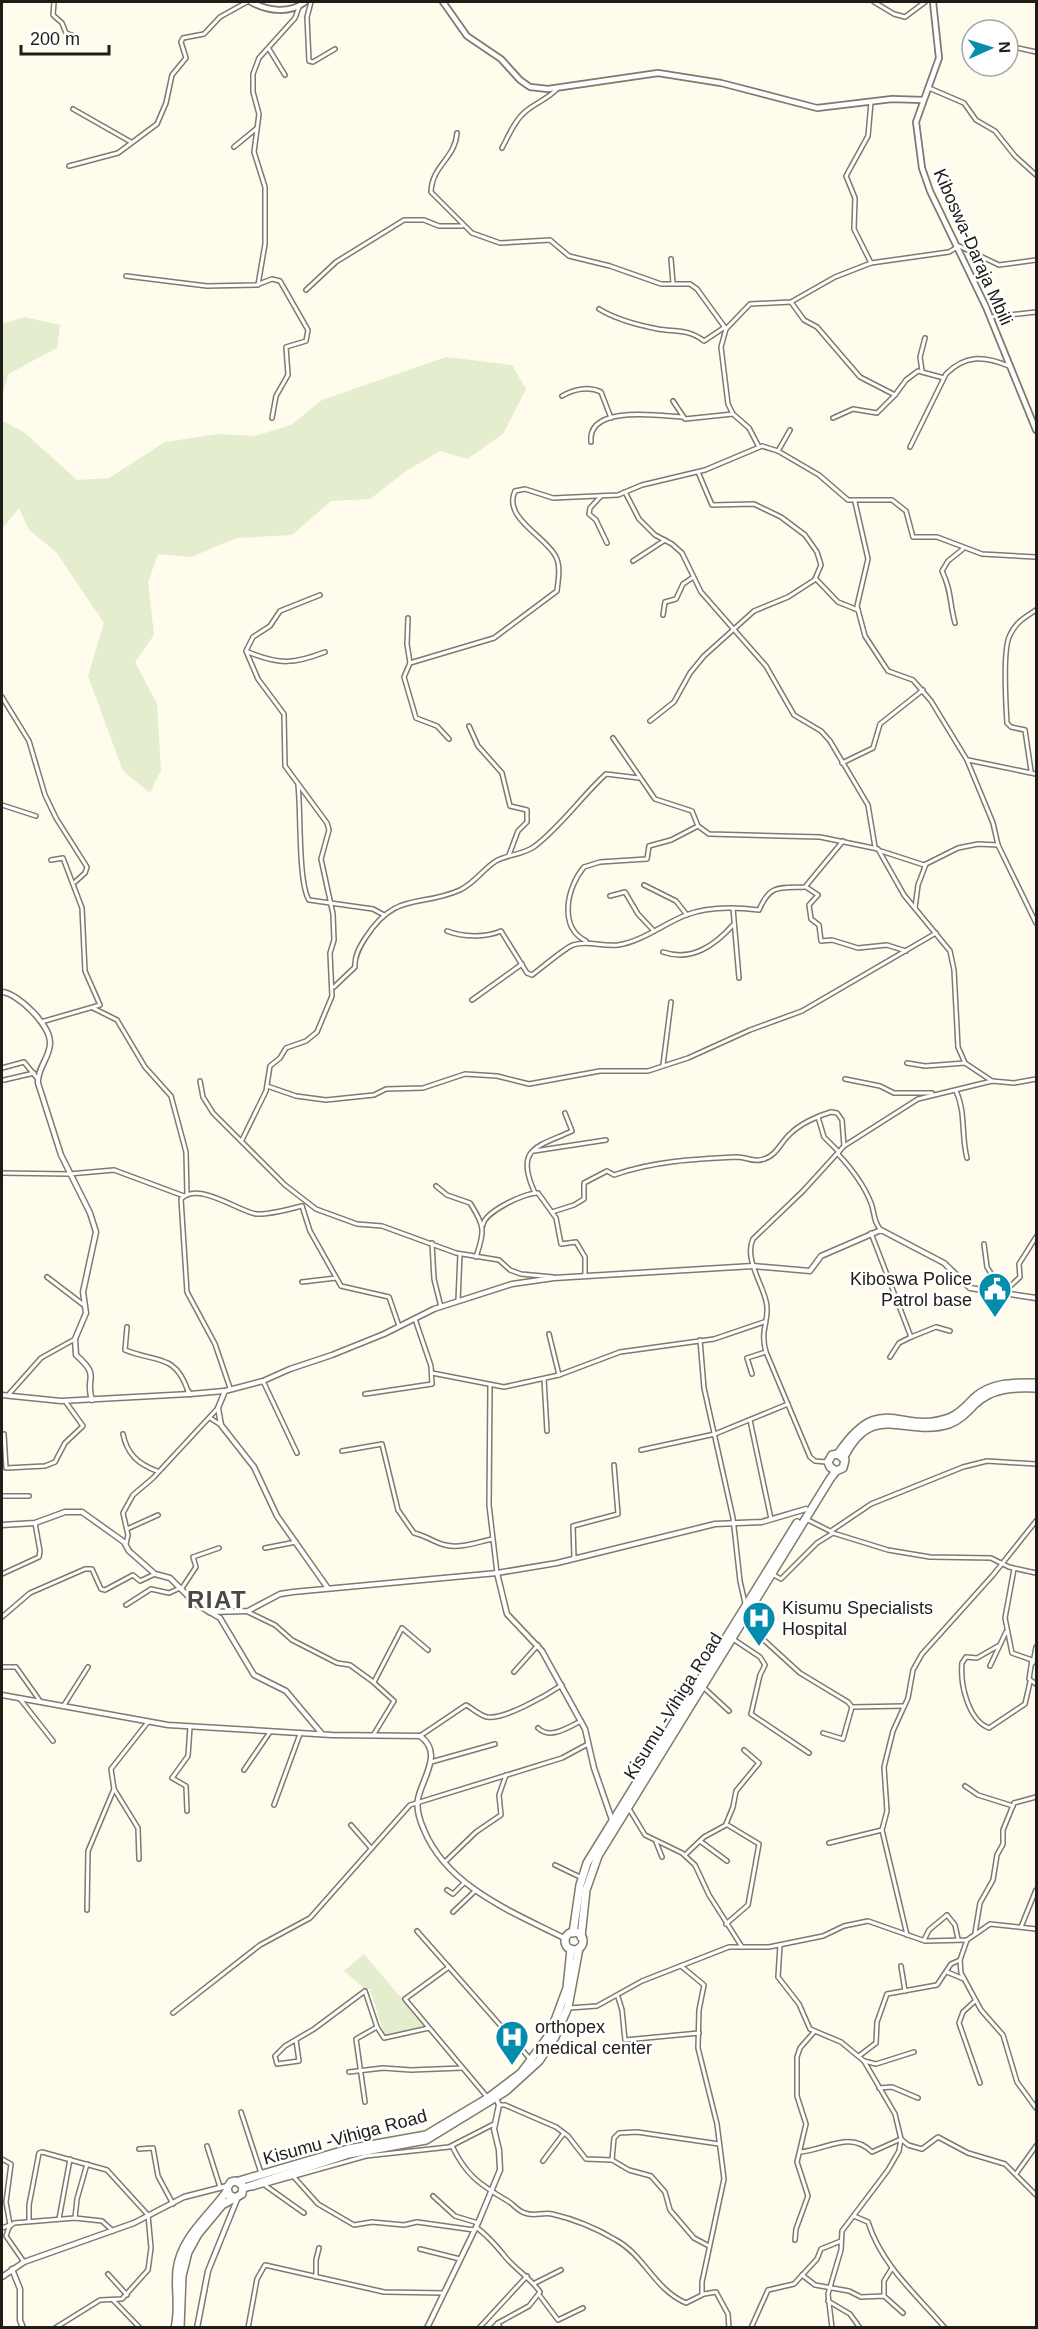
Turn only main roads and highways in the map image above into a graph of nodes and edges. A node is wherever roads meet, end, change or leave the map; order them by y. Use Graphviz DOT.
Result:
graph roads {
  1 [pos="249,2"];
  2 [pos="305,2"];
  3 [pos="443,2"];
  4 [pos="933,2"];
  5 [pos="923,100"];
  6 [pos="1036,430"];
  7 [pos="1036,1383"];
  8 [pos="1036,1388"];
  9 [pos="841,1455"];
  10 [pos="831,1467"];
  11 [pos="573,1933"];
  12 [pos="581,1937"];
  13 [pos="579,1948"];
  14 [pos="571,1949"];
  15 [pos="494,2100"];
  16 [pos="239,2181"];
  17 [pos="246,2187"];
  18 [pos="225,2188"];
  19 [pos="236,2198"];
  20 [pos="175,2328"];
  21 [pos="180,2328"];
  1 -- 2 [label="main road"];
  3 -- 5 [label="main road"];
  4 -- 5 [label="main road, Kiboswa-Daraja Mbili"];
  5 -- 6 [label="main road, Kiboswa-Daraja Mbili"];
  7 -- 9 [label="highway"];
  8 -- 9 [label="highway"];
  9 -- 10 [label="highway"];
  9 -- 10 [label="highway"];
  10 -- 11 [label="highway, Kisumu -Vihiga Road"];
  10 -- 12 [label="highway, Kisumu -Vihiga Road"];
  11 -- 12 [label="highway"];
  11 -- 14 [label="highway"];
  12 -- 13 [label="highway"];
  13 -- 14 [label="highway"];
  13 -- 15 [label="highway, Kisumu -Vihiga Road"];
  14 -- 15 [label="highway, Kisumu -Vihiga Road"];
  15 -- 16 [label="highway, Kisumu -Vihiga Road"];
  15 -- 17 [label="highway, Kisumu -Vihiga Road"];
  16 -- 17 [label="highway"];
  16 -- 18 [label="highway, Kisumu -Vihiga Road"];
  17 -- 19 [label="highway"];
  18 -- 19 [label="highway"];
  18 -- 20 [label="highway"];
  19 -- 21 [label="highway"];
}
